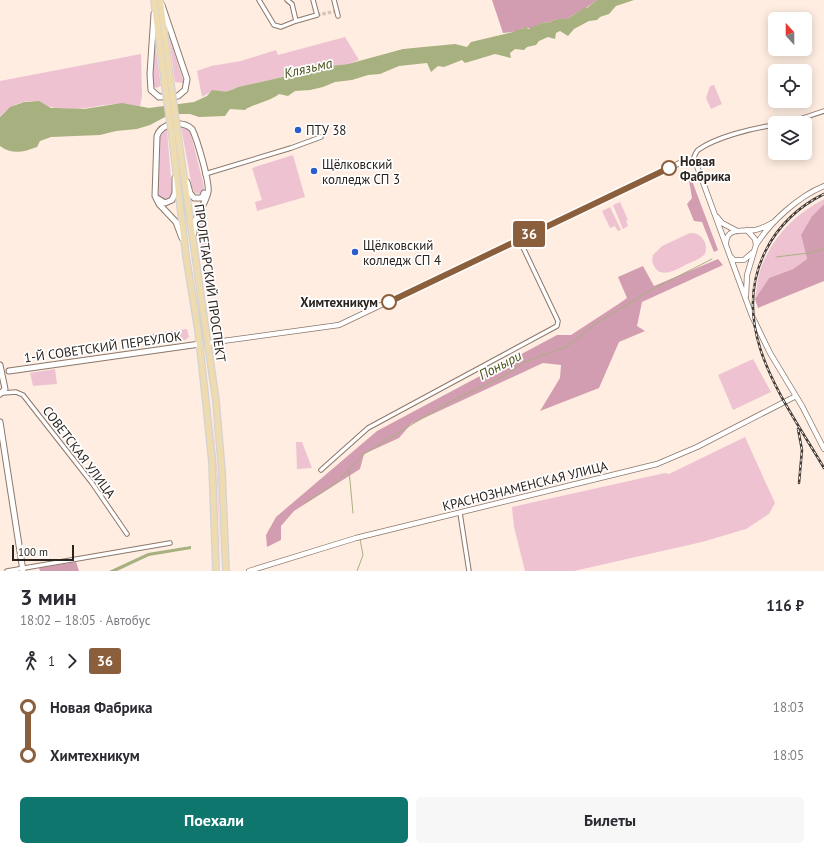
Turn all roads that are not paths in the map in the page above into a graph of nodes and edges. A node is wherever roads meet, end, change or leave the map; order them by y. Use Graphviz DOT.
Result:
graph roads {
  1 [pos="157,0"];
  2 [pos="259,0"];
  3 [pos="287,0"];
  4 [pos="313,0"];
  5 [pos="334,0"];
  6 [pos="338,16"];
  7 [pos="296,21"];
  8 [pos="824,111"];
  9 [pos="809,116"];
  10 [pos="768,127"];
  11 [pos="321,137"];
  12 [pos="176,146"];
  13 [pos="693,161"];
  14 [pos="205,174"];
  15 [pos="206,180"];
  16 [pos="824,186"];
  17 [pos="155,196"];
  18 [pos="714,212"];
  19 [pos="778,220"];
  20 [pos="748,230"];
  21 [pos="737,231"];
  22 [pos="519,239"];
  23 [pos="194,242"];
  24 [pos="184,244"];
  25 [pos="726,244"];
  26 [pos="756,245"];
  27 [pos="754,252"];
  28 [pos="729,254"];
  29 [pos="747,301"];
  30 [pos="208,343"];
  31 [pos="200,344"];
  32 [pos="0,366"];
  33 [pos="9,371"];
  34 [pos="3,377"];
  35 [pos="3,393"];
  36 [pos="796,396"];
  37 [pos="206,402"];
  38 [pos="216,402"];
  39 [pos="0,422"];
  40 [pos="824,449"];
  41 [pos="321,470"];
  42 [pos="460,513"];
  43 [pos="127,534"];
  44 [pos="170,543"];
  45 [pos="22,570"];
  46 [pos="7,571"];
  47 [pos="216,571"];
  48 [pos="226,571"];
  49 [pos="249,571"];
  50 [pos="469,571"];
  1 -- 1 [label="main road"];
  1 -- 12 [label="main road, ПРОЛЕТАРСКИЙ ПРОСПЕКТ, bridge"];
  2 -- 7 [label="street"];
  3 -- 7 [label="street"];
  4 -- 7 [label="street"];
  5 -- 6 [label="street"];
  8 -- 9 [label="street"];
  10 -- 13 [label="street"];
  11 -- 14 [label="street"];
  12 -- 15 [label="main road"];
  12 -- 17 [label="main road"];
  12 -- 23 [label="main road, ПРОЛЕТАРСКИЙ ПРОСПЕКТ"];
  12 -- 24 [label="main road, ПРОЛЕТАРСКИЙ ПРОСПЕКТ"];
  13 -- 18 [label="street"];
  13 -- 22 [label="street"];
  14 -- 15 [label="main road"];
  14 -- 17 [label="main road"];
  15 -- 23 [label="main road"];
  16 -- 19 [label="street"];
  17 -- 24 [label="main road"];
  18 -- 21 [label="street"];
  18 -- 25 [label="street"];
  19 -- 20 [label="street"];
  19 -- 26 [label="street"];
  20 -- 21 [label="street"];
  20 -- 26 [label="street"];
  21 -- 25 [label="street"];
  22 -- 30 [label="street"];
  22 -- 41 [label="street"];
  23 -- 30 [label="main road, ПРОЛЕТАРСКИЙ ПРОСПЕКТ"];
  24 -- 31 [label="main road, ПРОЛЕТАРСКИЙ ПРОСПЕКТ"];
  25 -- 28 [label="street"];
  26 -- 27 [label="street"];
  27 -- 28 [label="street"];
  27 -- 29 [label="street"];
  28 -- 29 [label="street"];
  29 -- 36 [label="street"];
  30 -- 31 [label="main road"];
  30 -- 38 [label="main road, ПРОЛЕТАРСКИЙ ПРОСПЕКТ"];
  31 -- 33 [label="main road, 1-Й СОВЕТСКИЙ ПЕРЕУЛОК"];
  31 -- 37 [label="main road, ПРОЛЕТАРСКИЙ ПРОСПЕКТ"];
  32 -- 33 [label="main road"];
  32 -- 34 [label="main road"];
  33 -- 34 [label="main road"];
  34 -- 35 [label="main road"];
  35 -- 43 [label="street, СОВЕТСКАЯ УЛИЦА"];
  36 -- 40 [label="street"];
  36 -- 42 [label="street, КРАСНОЗНАМЕНСКАЯ УЛИЦА"];
  37 -- 38 [label="main road"];
  37 -- 47 [label="main road, ПРОЛЕТАРСКИЙ ПРОСПЕКТ"];
  38 -- 48 [label="main road, ПРОЛЕТАРСКИЙ ПРОСПЕКТ"];
  39 -- 45 [label="main road"];
  42 -- 49 [label="street, КРАСНОЗНАМЕНСКАЯ УЛИЦА"];
  42 -- 50 [label="street"];
  44 -- 45 [label="street"];
  45 -- 46 [label="street"];
}
